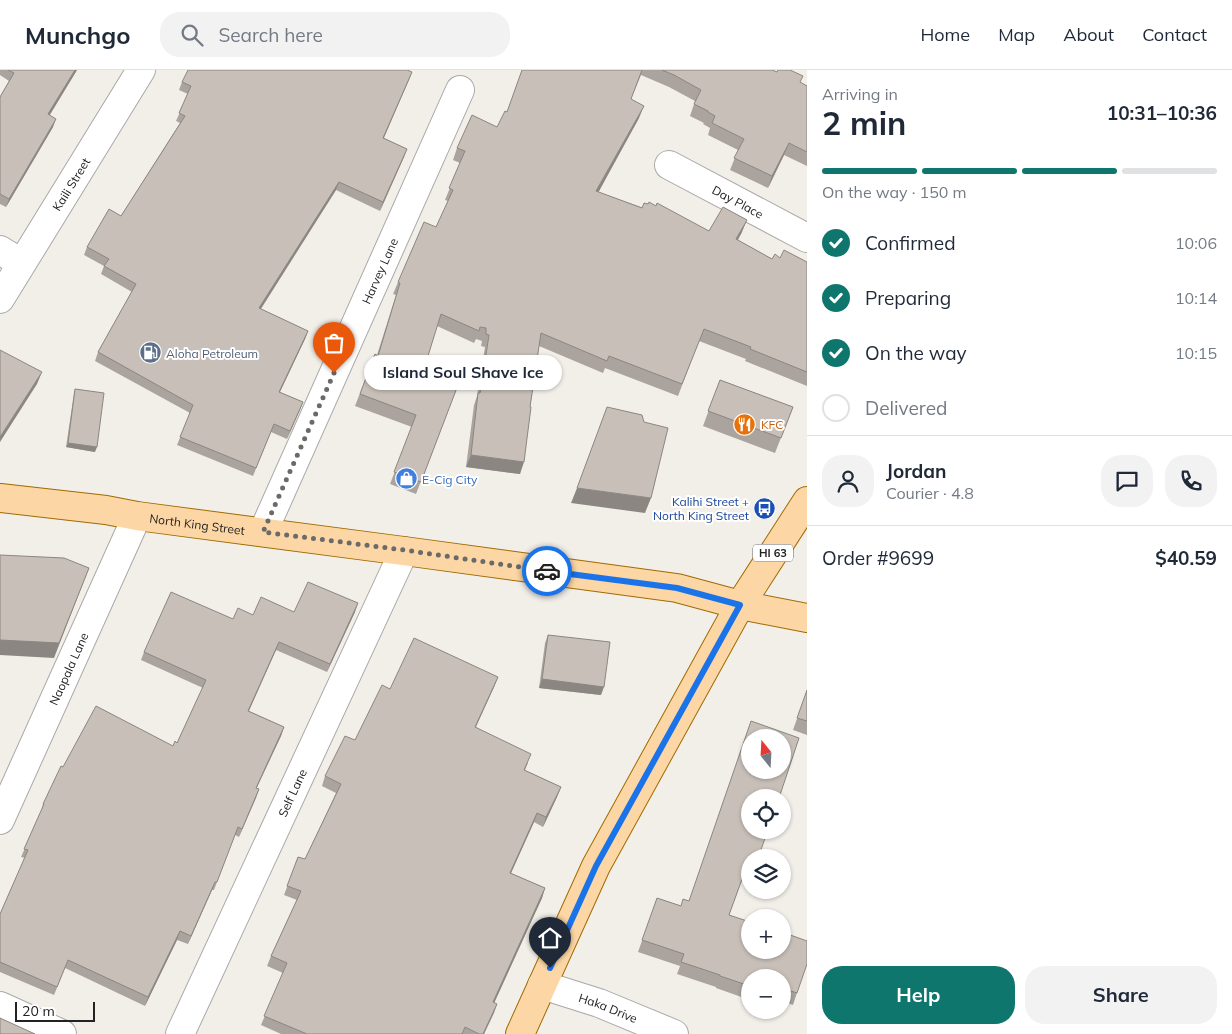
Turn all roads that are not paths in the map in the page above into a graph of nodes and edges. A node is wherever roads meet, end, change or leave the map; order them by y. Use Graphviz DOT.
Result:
graph roads {
  1 [pos="141,70"];
  2 [pos="460,90"];
  3 [pos="669,165"];
  4 [pos="807,238"];
  5 [pos="10,257"];
  6 [pos="0,299"];
  7 [pos="0,498"];
  8 [pos="807,501"];
  9 [pos="137,516"];
  10 [pos="263,532"];
  11 [pos="404,550"];
  12 [pos="740,605"];
  13 [pos="807,618"];
  14 [pos="0,820"];
  15 [pos="542,985"];
  16 [pos="0,1006"];
  17 [pos="62,1034"];
  18 [pos="180,1034"];
  19 [pos="520,1034"];
  20 [pos="674,1034"];
  1 -- 5 [label="street, Kaili Street"];
  2 -- 10 [label="street, Harvey Lane"];
  3 -- 4 [label="street, Day Place"];
  5 -- 6 [label="street, Kaili Street"];
  7 -- 9 [label="main road, North King Street"];
  8 -- 12 [label="main road, HI 63"];
  9 -- 10 [label="main road, North King Street"];
  9 -- 14 [label="street, Naopala Lane"];
  10 -- 11 [label="main road, North King Street"];
  11 -- 12 [label="main road, North King Street"];
  11 -- 18 [label="street, Self Lane"];
  12 -- 13 [label="main road, North King Street"];
  12 -- 15 [label="main road, HI 63"];
  15 -- 19 [label="main road, HI 63"];
  15 -- 20 [label="street, Haka Drive"];
  16 -- 17 [label="street"];
}
